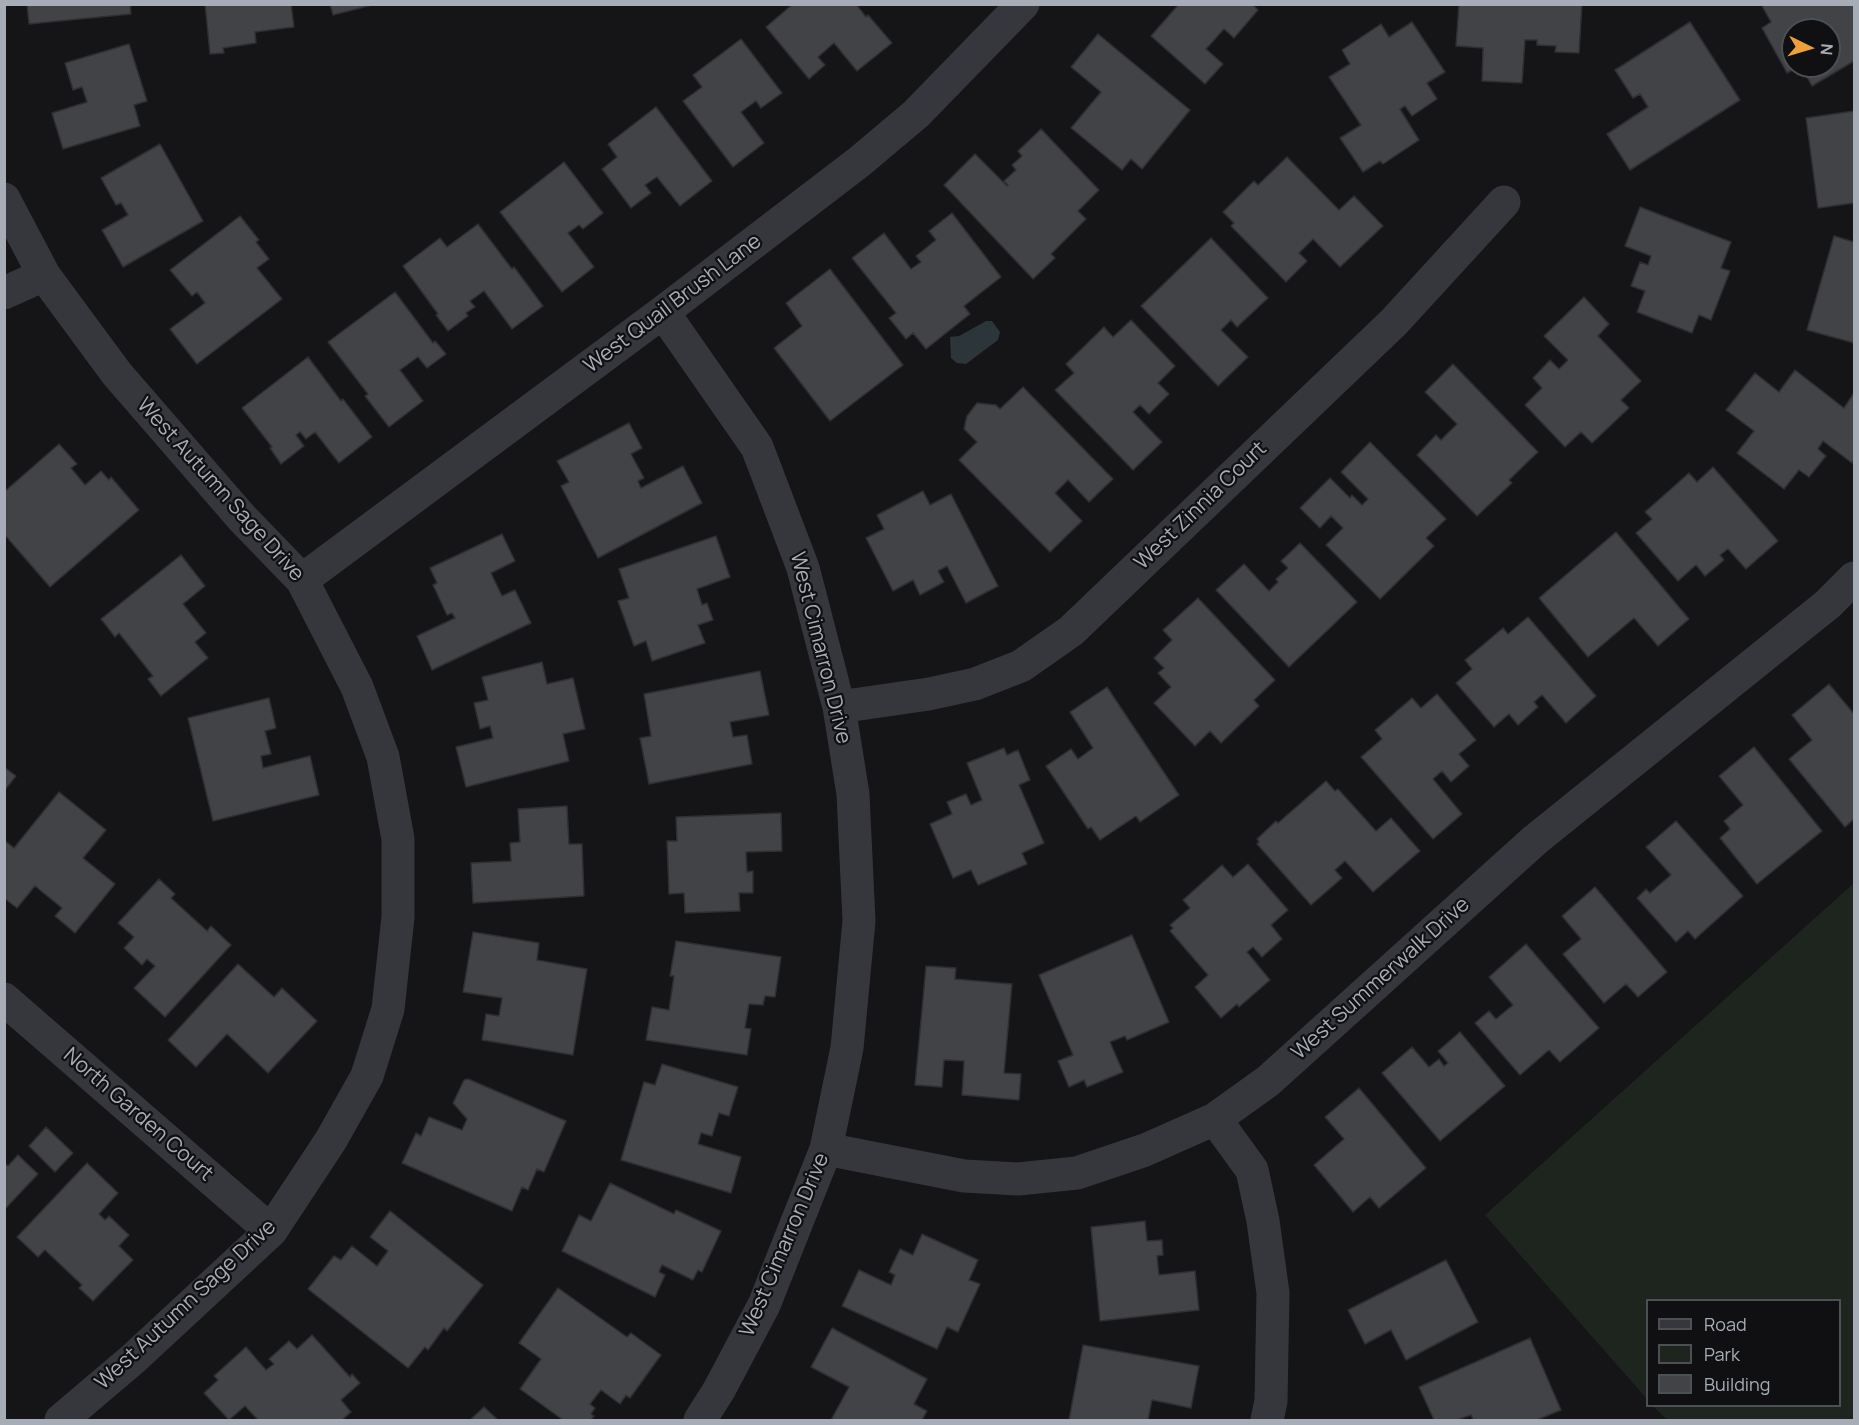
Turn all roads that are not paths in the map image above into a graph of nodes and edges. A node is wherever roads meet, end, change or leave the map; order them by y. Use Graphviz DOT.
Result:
graph roads {
  1 [pos="1023,4"];
  2 [pos="4,199"];
  3 [pos="1504,202"];
  4 [pos="44,275"];
  5 [pos="4,293"];
  6 [pos="663,312"];
  7 [pos="1854,578"];
  8 [pos="302,580"];
  9 [pos="839,707"];
  10 [pos="4,999"];
  11 [pos="1215,1119"];
  12 [pos="826,1149"];
  13 [pos="270,1231"];
  14 [pos="61,1420"];
  15 [pos="700,1420"];
  16 [pos="1267,1420"];
  1 -- 6 [label="street, West Quail Brush Lane"];
  2 -- 4 [label="street, West Autumn Sage Drive"];
  3 -- 9 [label="street, West Zinnia Court"];
  4 -- 5 [label="street"];
  4 -- 8 [label="street, West Autumn Sage Drive"];
  6 -- 8 [label="street, West Quail Brush Lane"];
  6 -- 9 [label="street, West Cimarron Drive"];
  7 -- 11 [label="street, West Summerwalk Drive"];
  8 -- 13 [label="street, West Autumn Sage Drive"];
  9 -- 12 [label="street, West Cimarron Drive"];
  10 -- 13 [label="street, North Garden Court"];
  11 -- 12 [label="street, West Summerwalk Drive"];
  11 -- 16 [label="street"];
  12 -- 15 [label="street, West Cimarron Drive"];
  13 -- 14 [label="street, West Autumn Sage Drive"];
}
